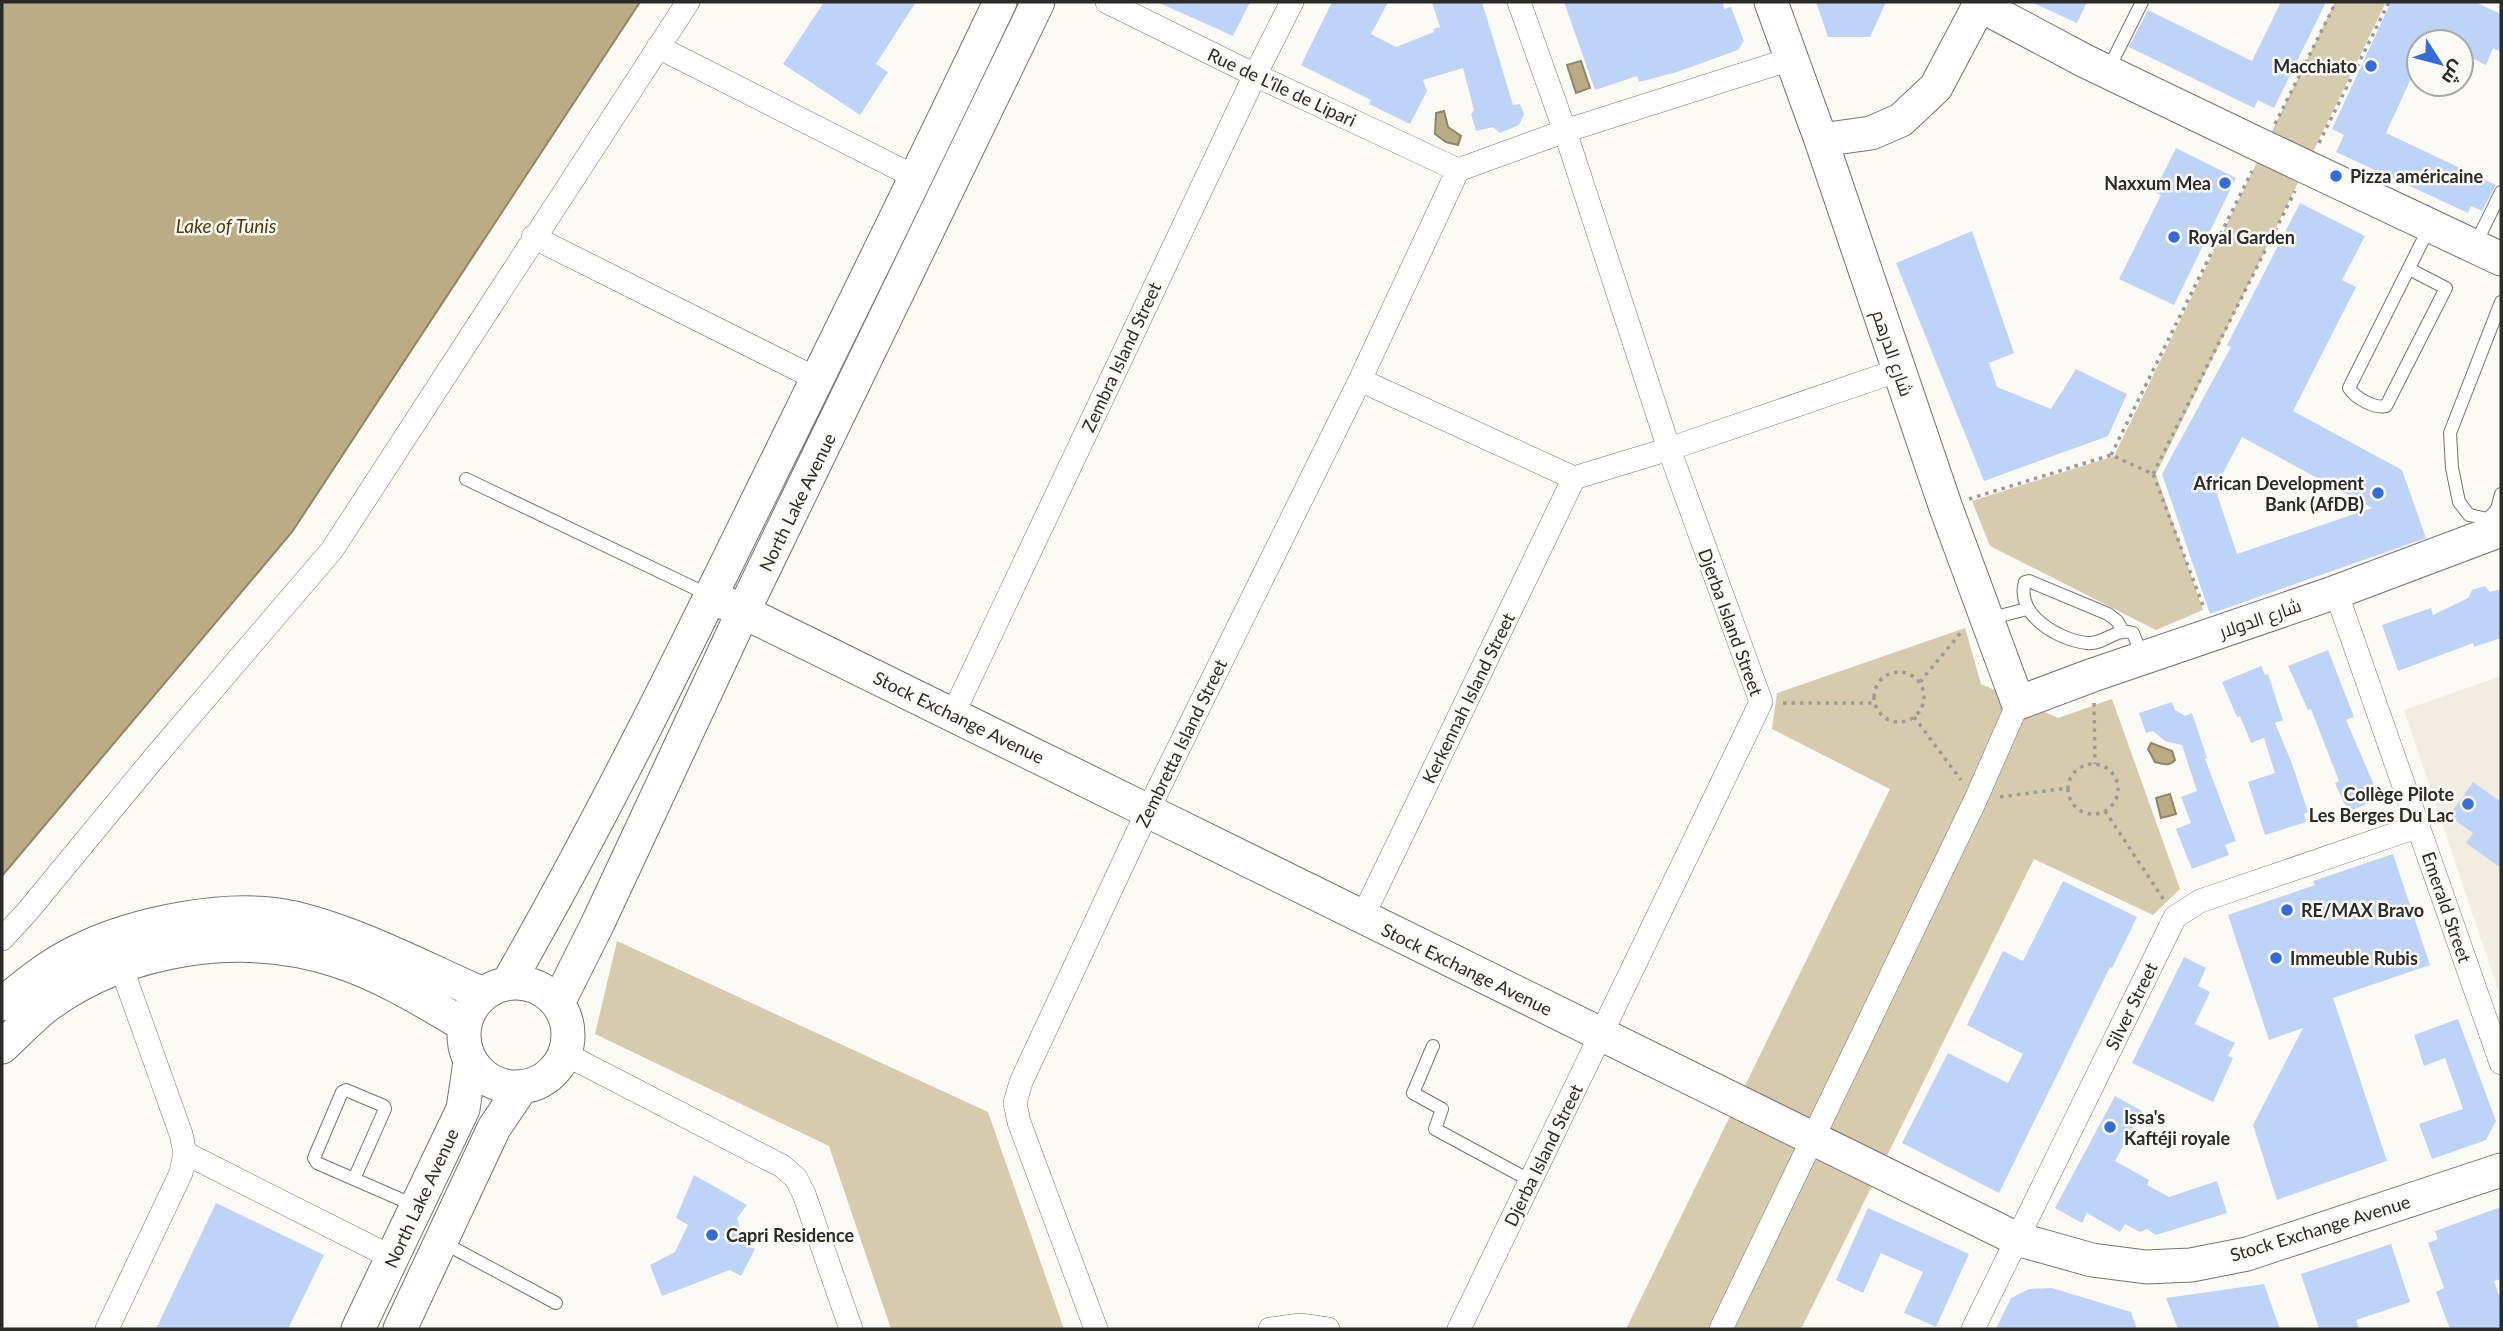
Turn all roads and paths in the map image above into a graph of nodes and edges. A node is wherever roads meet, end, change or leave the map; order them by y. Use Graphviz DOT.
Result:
graph roads {
  1 [pos="688,2"];
  2 [pos="1000,2"];
  3 [pos="1038,2"];
  4 [pos="1107,2"];
  5 [pos="1292,2"];
  6 [pos="1520,2"];
  7 [pos="1771,2"];
  8 [pos="2142,2"];
  9 [pos="2336,2"];
  10 [pos="2389,2"];
  11 [pos="1981,4"];
  12 [pos="658,47"];
  13 [pos="1791,59"];
  14 [pos="2108,70"];
  15 [pos="1255,75"];
  16 [pos="1565,131"];
  17 [pos="1821,140"];
  18 [pos="2263,148"];
  19 [pos="2307,167"];
  20 [pos="1458,170"];
  21 [pos="917,178"];
  22 [pos="2501,192"];
  23 [pos="2430,226"];
  24 [pos="533,237"];
  25 [pos="2488,252"];
  26 [pos="2409,269"];
  27 [pos="2501,302"];
  28 [pos="1899,370"];
  29 [pos="817,379"];
  30 [pos="1360,380"];
  31 [pos="1669,449"];
  32 [pos="2111,455"];
  33 [pos="2153,474"];
  34 [pos="1574,478"];
  35 [pos="466,480"];
  36 [pos="2501,494"];
  37 [pos="1947,508"];
  38 [pos="2501,530"];
  39 [pos="2336,592"];
  40 [pos="711,596"];
  41 [pos="2027,609"];
  42 [pos="743,612"];
  43 [pos="1985,613"];
  44 [pos="2123,631"];
  45 [pos="2212,634"];
  46 [pos="2143,657"];
  47 [pos="2094,675"];
  48 [pos="1920,682"];
  49 [pos="1761,702"];
  50 [pos="1875,703"];
  51 [pos="2018,703"];
  52 [pos="953,713"];
  53 [pos="2095,764"];
  54 [pos="1148,810"];
  55 [pos="2105,811"];
  56 [pos="2419,826"];
  57 [pos="2175,917"];
  58 [pos="1362,918"];
  59 [pos="2,939"];
  60 [pos="116,953"];
  61 [pos="495,988"];
  62 [pos="558,1003"];
  63 [pos="2,1004"];
  64 [pos="464,1026"];
  65 [pos="1602,1035"];
  66 [pos="1433,1046"];
  67 [pos="2,1047"];
  68 [pos="565,1054"];
  69 [pos="470,1062"];
  70 [pos="2501,1063"];
  71 [pos="521,1088"];
  72 [pos="1813,1138"];
  73 [pos="185,1153"];
  74 [pos="2501,1170"];
  75 [pos="354,1179"];
  76 [pos="1531,1181"];
  77 [pos="417,1206"];
  78 [pos="2017,1239"];
  79 [pos="441,1242"];
  80 [pos="393,1258"];
  81 [pos="556,1303"];
  82 [pos="107,1329"];
  83 [pos="358,1329"];
  84 [pos="400,1329"];
  85 [pos="850,1329"];
  86 [pos="1096,1329"];
  87 [pos="1270,1329"];
  88 [pos="1328,1329"];
  89 [pos="1459,1329"];
  90 [pos="1721,1329"];
  91 [pos="1973,1329"];
  1 -- 12 [label="street"];
  2 -- 21 [label="street, North Lake Avenue"];
  3 -- 42 [label="street, North Lake Avenue"];
  4 -- 15 [label="street, Rue de L'île de Lipari"];
  5 -- 15 [label="street, Zembra Island Street"];
  6 -- 16 [label="street, Djerba Island Street"];
  7 -- 13 [label="street, شارع الدرهم"];
  8 -- 14 [label="lane"];
  9 -- 18 [label="path"];
  10 -- 19 [label="path"];
  11 -- 14 [label="street"];
  11 -- 17 [label="street"];
  12 -- 21 [label="street"];
  12 -- 24 [label="street"];
  13 -- 16 [label="street"];
  13 -- 17 [label="street, شارع الدرهم"];
  14 -- 18 [label="street"];
  15 -- 20 [label="street, Rue de L'île de Lipari"];
  15 -- 52 [label="street, Zembra Island Street"];
  16 -- 20 [label="street"];
  16 -- 31 [label="street, Djerba Island Street"];
  17 -- 28 [label="street, شارع الدرهم"];
  18 -- 19 [label="street"];
  18 -- 32 [label="path"];
  19 -- 23 [label="street"];
  19 -- 33 [label="path"];
  20 -- 30 [label="street, Zembretta Island Street"];
  21 -- 29 [label="street, North Lake Avenue"];
  22 -- 25 [label="lane"];
  23 -- 25 [label="street"];
  23 -- 26 [label="lane"];
  24 -- 29 [label="street"];
  24 -- 59 [label="street"];
  26 -- 26 [label="lane"];
  27 -- 36 [label="lane"];
  28 -- 31 [label="street"];
  28 -- 37 [label="street, شارع الدرهم"];
  29 -- 40 [label="street, North Lake Avenue"];
  30 -- 34 [label="street"];
  30 -- 54 [label="street, Zembretta Island Street"];
  31 -- 34 [label="street"];
  31 -- 49 [label="street, Djerba Island Street"];
  32 -- 33 [label="path"];
  32 -- 37 [label="path"];
  33 -- 45 [label="path"];
  34 -- 58 [label="street, Kerkennah Island Street"];
  35 -- 40 [label="lane, Stock Exchange Avenue"];
  37 -- 43 [label="street, شارع الدرهم"];
  38 -- 39 [label="street, شارع الدولار"];
  39 -- 45 [label="street, شارع الدولار"];
  39 -- 56 [label="street, Emerald Street"];
  40 -- 42 [label="street, Stock Exchange Avenue"];
  40 -- 61 [label="street, North Lake Avenue"];
  41 -- 43 [label="lane"];
  41 -- 44 [label="lane"];
  41 -- 44 [label="lane"];
  42 -- 52 [label="street, Stock Exchange Avenue"];
  42 -- 62 [label="street, North Lake Avenue"];
  43 -- 48 [label="path"];
  43 -- 51 [label="street, شارع الدرهم"];
  44 -- 46 [label="lane"];
  45 -- 46 [label="street, شارع الدولار"];
  46 -- 47 [label="street, شارع الدولار"];
  47 -- 51 [label="street, شارع الدولار"];
  47 -- 53 [label="path"];
  48 -- 50 [label="path"];
  48 -- 50 [label="path"];
  49 -- 50 [label="path"];
  49 -- 65 [label="street, Djerba Island Street"];
  51 -- 72 [label="street"];
  52 -- 54 [label="street, Stock Exchange Avenue"];
  53 -- 55 [label="path"];
  53 -- 55 [label="path"];
  54 -- 58 [label="street, Stock Exchange Avenue"];
  54 -- 86 [label="street, Zembretta Island Street"];
  55 -- 57 [label="path"];
  56 -- 57 [label="street"];
  56 -- 70 [label="street, Emerald Street"];
  57 -- 78 [label="street, Silver Street"];
  58 -- 65 [label="street, Stock Exchange Avenue"];
  60 -- 61 [label="street"];
  60 -- 63 [label="street"];
  60 -- 64 [label="street"];
  60 -- 67 [label="street"];
  60 -- 73 [label="street"];
  61 -- 62 [label="street"];
  61 -- 64 [label="street"];
  62 -- 68 [label="street"];
  64 -- 69 [label="street"];
  65 -- 72 [label="street, Stock Exchange Avenue"];
  65 -- 76 [label="street, Djerba Island Street"];
  66 -- 76 [label="lane"];
  68 -- 71 [label="street"];
  68 -- 85 [label="street"];
  69 -- 71 [label="street"];
  69 -- 77 [label="street, North Lake Avenue"];
  71 -- 79 [label="street, North Lake Avenue"];
  72 -- 78 [label="street, Stock Exchange Avenue"];
  72 -- 90 [label="street"];
  73 -- 80 [label="street"];
  73 -- 82 [label="street"];
  74 -- 78 [label="street, Stock Exchange Avenue"];
  75 -- 75 [label="lane"];
  75 -- 77 [label="lane"];
  76 -- 89 [label="street, Djerba Island Street"];
  77 -- 80 [label="street, North Lake Avenue"];
  78 -- 91 [label="street, Silver Street"];
  79 -- 81 [label="lane"];
  79 -- 84 [label="street, North Lake Avenue"];
  80 -- 83 [label="street, North Lake Avenue"];
  87 -- 88 [label="street"];
}
